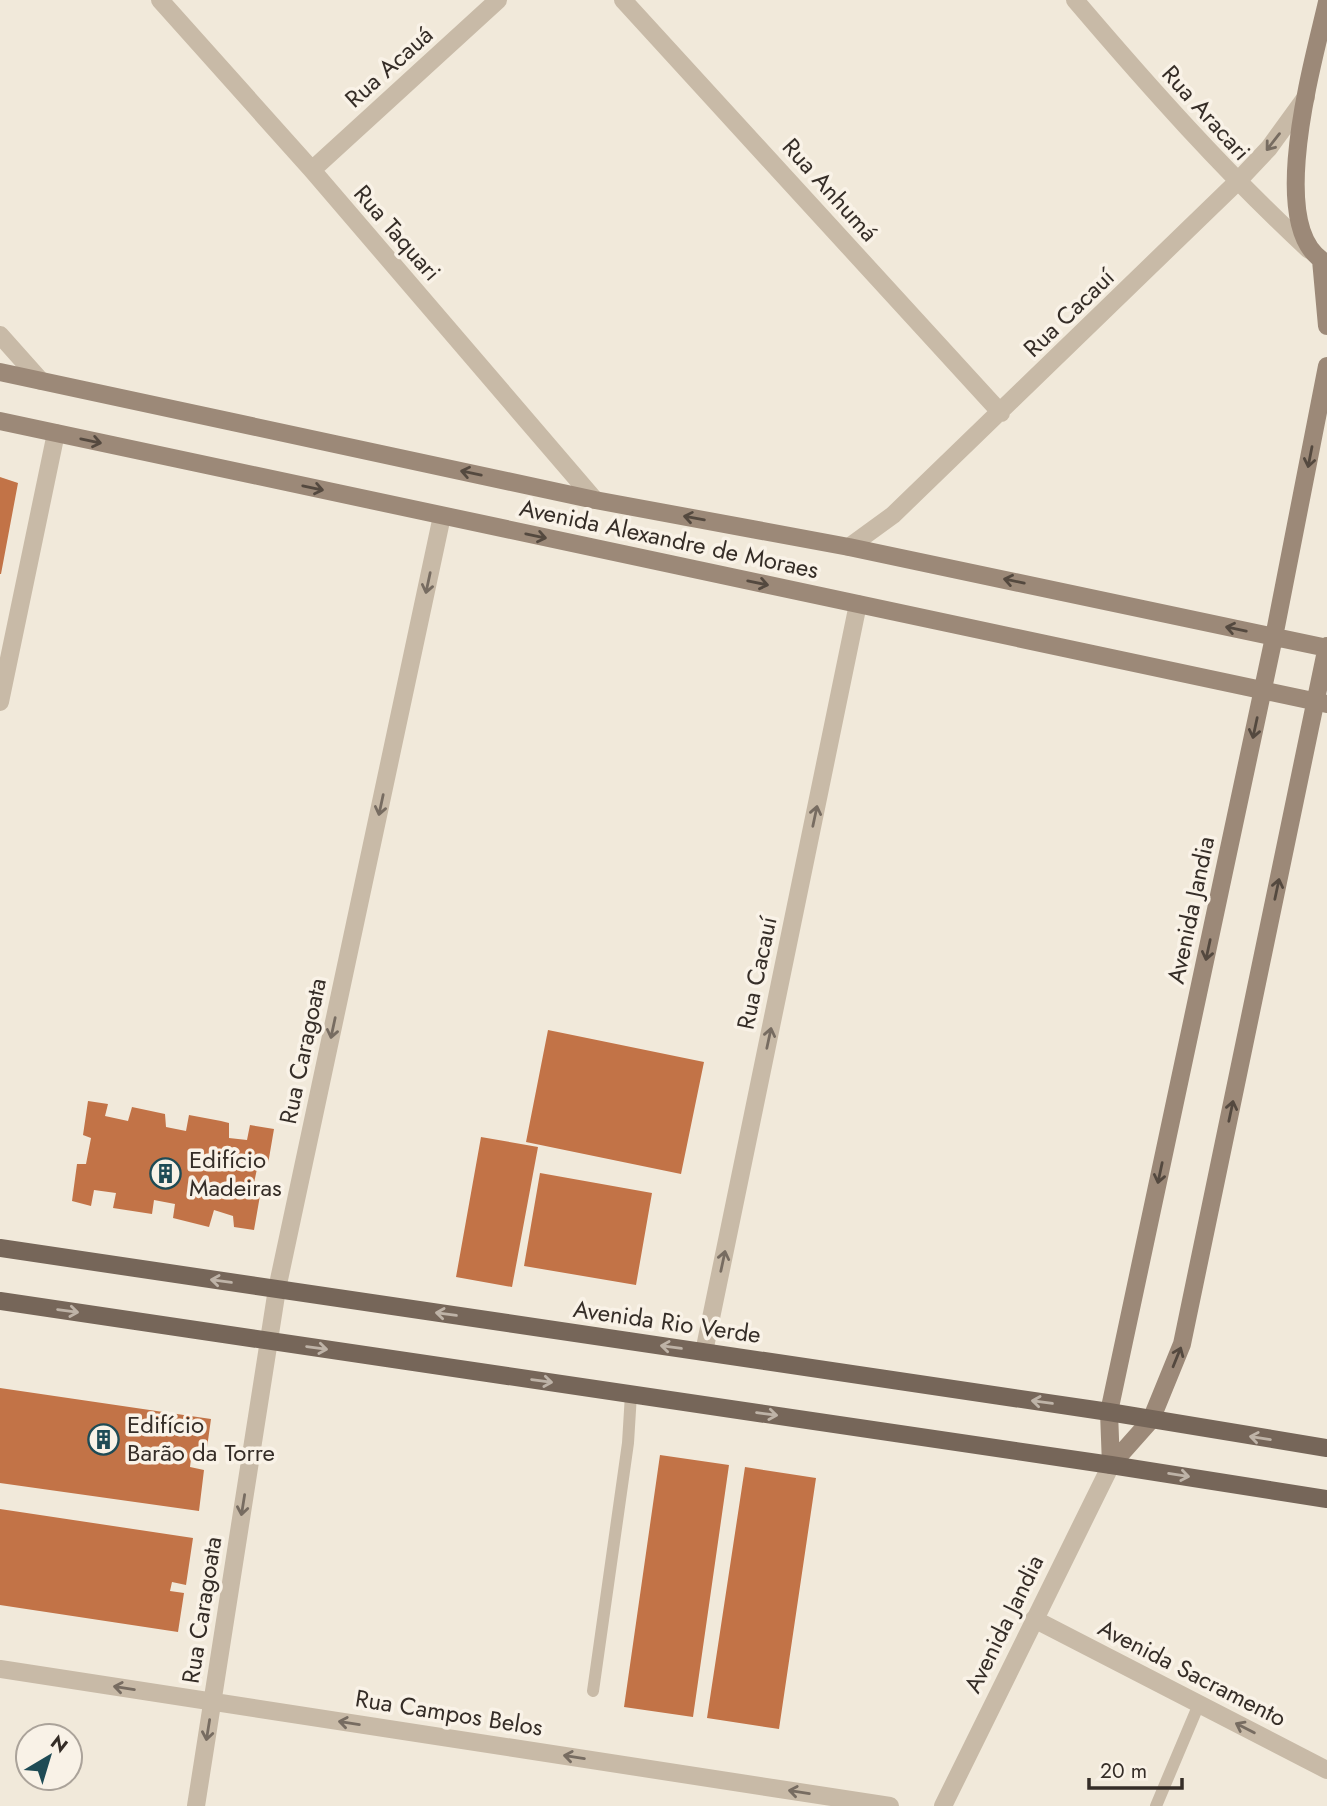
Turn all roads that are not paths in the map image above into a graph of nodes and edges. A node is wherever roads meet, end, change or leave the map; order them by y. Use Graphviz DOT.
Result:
graph roads {
  1 [pos="160,0"];
  2 [pos="498,0"];
  3 [pos="623,0"];
  4 [pos="1075,0"];
  5 [pos="1327,2"];
  6 [pos="1306,97"];
  7 [pos="312,170"];
  8 [pos="1236,183"];
  9 [pos="1319,258"];
  10 [pos="1327,326"];
  11 [pos="0,335"];
  12 [pos="1327,366"];
  13 [pos="0,372"];
  14 [pos="41,381"];
  15 [pos="1001,413"];
  16 [pos="0,421"];
  17 [pos="56,433"];
  18 [pos="595,500"];
  19 [pos="442,516"];
  20 [pos="849,547"];
  21 [pos="858,604"];
  22 [pos="1274,637"];
  23 [pos="1327,647"];
  24 [pos="1263,690"];
  25 [pos="0,702"];
  26 [pos="1321,703"];
  27 [pos="0,1248"];
  28 [pos="277,1289"];
  29 [pos="0,1301"];
  30 [pos="268,1341"];
  31 [pos="704,1352"];
  32 [pos="631,1394"];
  33 [pos="1109,1412"];
  34 [pos="1151,1420"];
  35 [pos="1327,1448"];
  36 [pos="1111,1465"];
  37 [pos="1327,1499"];
  38 [pos="1034,1619"];
  39 [pos="0,1669"];
  40 [pos="593,1691"];
  41 [pos="212,1702"];
  42 [pos="1199,1704"];
  43 [pos="1327,1770"];
  44 [pos="196,1806"];
  45 [pos="890,1806"];
  46 [pos="943,1806"];
  47 [pos="1156,1806"];
  1 -- 7 [label="street, Rua Taquari"];
  2 -- 7 [label="street, Rua Acauá"];
  3 -- 15 [label="street, Rua Anhumá"];
  4 -- 8 [label="street, Rua Aracari"];
  5 -- 6 [label="main road"];
  6 -- 8 [label="street, Rua Cacauí, one-way"];
  6 -- 9 [label="main road"];
  7 -- 18 [label="street, Rua Taquari"];
  8 -- 9 [label="street, Rua Aracari"];
  8 -- 15 [label="street, Rua Cacauí"];
  9 -- 10 [label="main road"];
  11 -- 14 [label="street"];
  12 -- 22 [label="main road, Avenida Jandia, one-way"];
  13 -- 14 [label="main road, Avenida Alexandre de Moraes"];
  18 -- 14 [label="main road, Avenida Alexandre de Moraes, one-way"];
  15 -- 20 [label="street, Rua Cacauí"];
  16 -- 17 [label="main road, Avenida Alexandre de Moraes"];
  17 -- 19 [label="main road, Avenida Alexandre de Moraes, one-way"];
  17 -- 25 [label="street"];
  20 -- 18 [label="main road, Avenida Alexandre de Moraes, one-way"];
  19 -- 21 [label="main road, Avenida Alexandre de Moraes, one-way"];
  19 -- 28 [label="street, Rua Caragoata, one-way"];
  22 -- 20 [label="main road, Avenida Alexandre de Moraes, one-way"];
  21 -- 24 [label="main road, Avenida Alexandre de Moraes"];
  31 -- 21 [label="street, Rua Cacauí, one-way"];
  22 -- 23 [label="main road, Avenida Alexandre de Moraes"];
  22 -- 24 [label="main road, Avenida Jandia"];
  23 -- 26 [label="main road, Avenida Jandia"];
  24 -- 26 [label="main road, Avenida Alexandre de Moraes"];
  24 -- 33 [label="main road, Avenida Jandia, one-way"];
  34 -- 26 [label="main road, Avenida Jandia, one-way"];
  28 -- 27 [label="main road, Avenida Rio Verde, one-way"];
  28 -- 30 [label="street, Rua Caragoata"];
  31 -- 28 [label="main road, Avenida Rio Verde, one-way"];
  29 -- 30 [label="main road, one-way"];
  30 -- 32 [label="main road, one-way"];
  30 -- 41 [label="street, Rua Caragoata, one-way"];
  33 -- 31 [label="main road, Avenida Rio Verde, one-way"];
  32 -- 36 [label="main road, one-way"];
  32 -- 40 [label="lane"];
  33 -- 34 [label="main road, Avenida Rio Verde"];
  33 -- 36 [label="main road, Avenida Jandia"];
  35 -- 34 [label="main road, Avenida Rio Verde, one-way"];
  34 -- 36 [label="main road, Avenida Jandia"];
  36 -- 37 [label="main road, one-way"];
  36 -- 38 [label="street, Avenida Jandia"];
  38 -- 42 [label="street, Avenida Sacramento"];
  38 -- 46 [label="street, Avenida Jandia"];
  41 -- 39 [label="street, Rua Campos Belos, one-way"];
  41 -- 44 [label="street, Rua Caragoata, one-way"];
  45 -- 41 [label="street, Rua Campos Belos, one-way"];
  43 -- 42 [label="street, Avenida Sacramento, one-way"];
  42 -- 47 [label="lane"];
}
